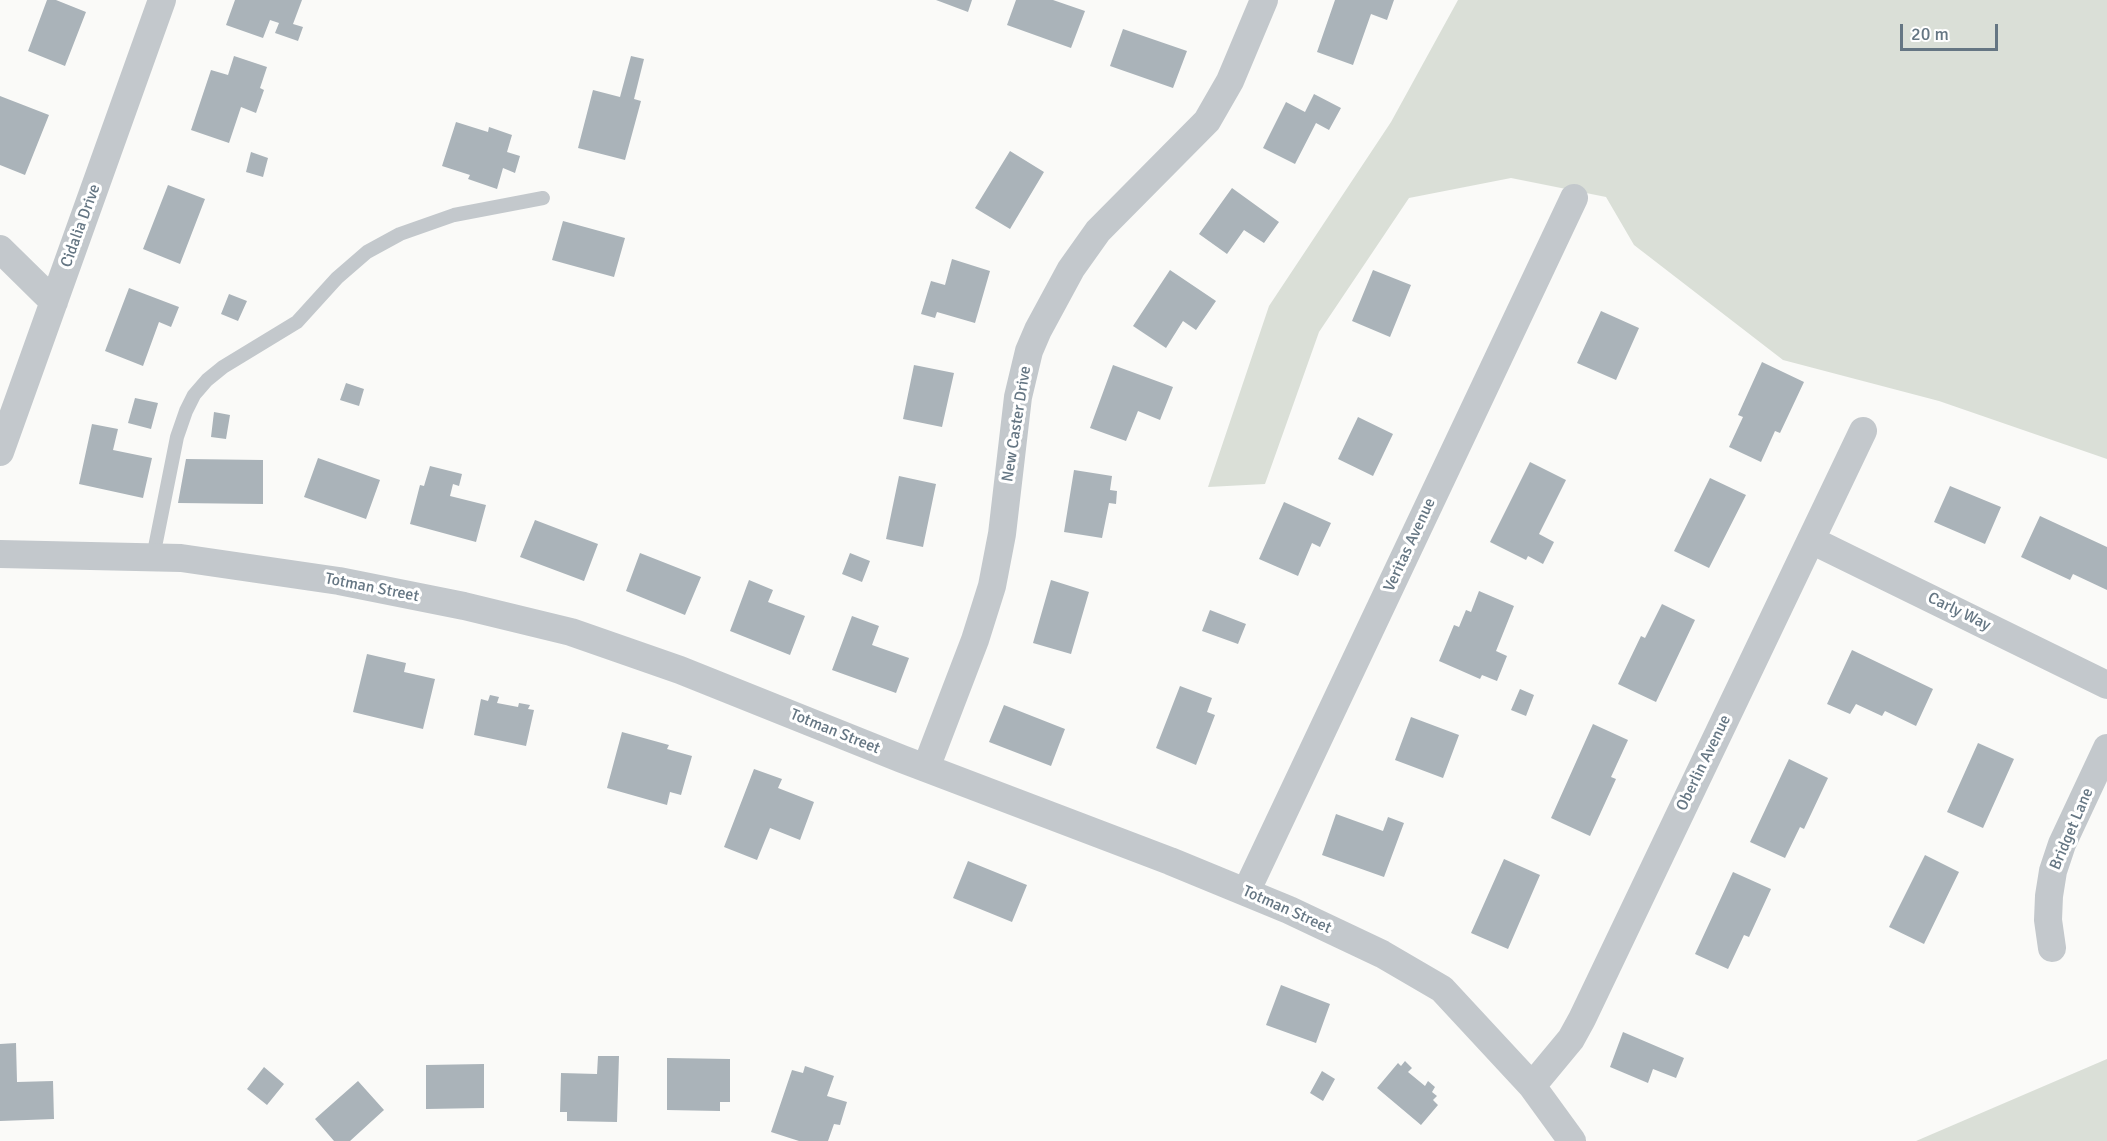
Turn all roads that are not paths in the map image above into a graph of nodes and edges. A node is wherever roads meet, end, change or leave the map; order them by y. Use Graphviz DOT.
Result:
graph roads {
  1 [pos="162,0"];
  2 [pos="1264,0"];
  3 [pos="543,198"];
  4 [pos="1574,198"];
  5 [pos="0,249"];
  6 [pos="54,302"];
  7 [pos="1863,431"];
  8 [pos="0,452"];
  9 [pos="1811,540"];
  10 [pos="0,554"];
  11 [pos="153,557"];
  12 [pos="2107,685"];
  13 [pos="2107,748"];
  14 [pos="926,768"];
  15 [pos="1246,892"];
  16 [pos="2052,948"];
  17 [pos="1532,1086"];
  18 [pos="1572,1141"];
  1 -- 6 [label="street, Cidalia Drive"];
  2 -- 14 [label="street, New Caster Drive"];
  3 -- 11 [label="lane"];
  4 -- 15 [label="street, Veritas Avenue"];
  5 -- 6 [label="street"];
  6 -- 8 [label="street, Cidalia Drive"];
  7 -- 9 [label="street, Oberlin Avenue"];
  9 -- 12 [label="street, Carly Way"];
  9 -- 17 [label="street, Oberlin Avenue"];
  10 -- 11 [label="street, Totman Street"];
  11 -- 14 [label="street, Totman Street"];
  13 -- 16 [label="street, Bridget Lane"];
  14 -- 15 [label="street, Totman Street"];
  15 -- 17 [label="street, Totman Street"];
  17 -- 18 [label="street, Totman Street"];
}
